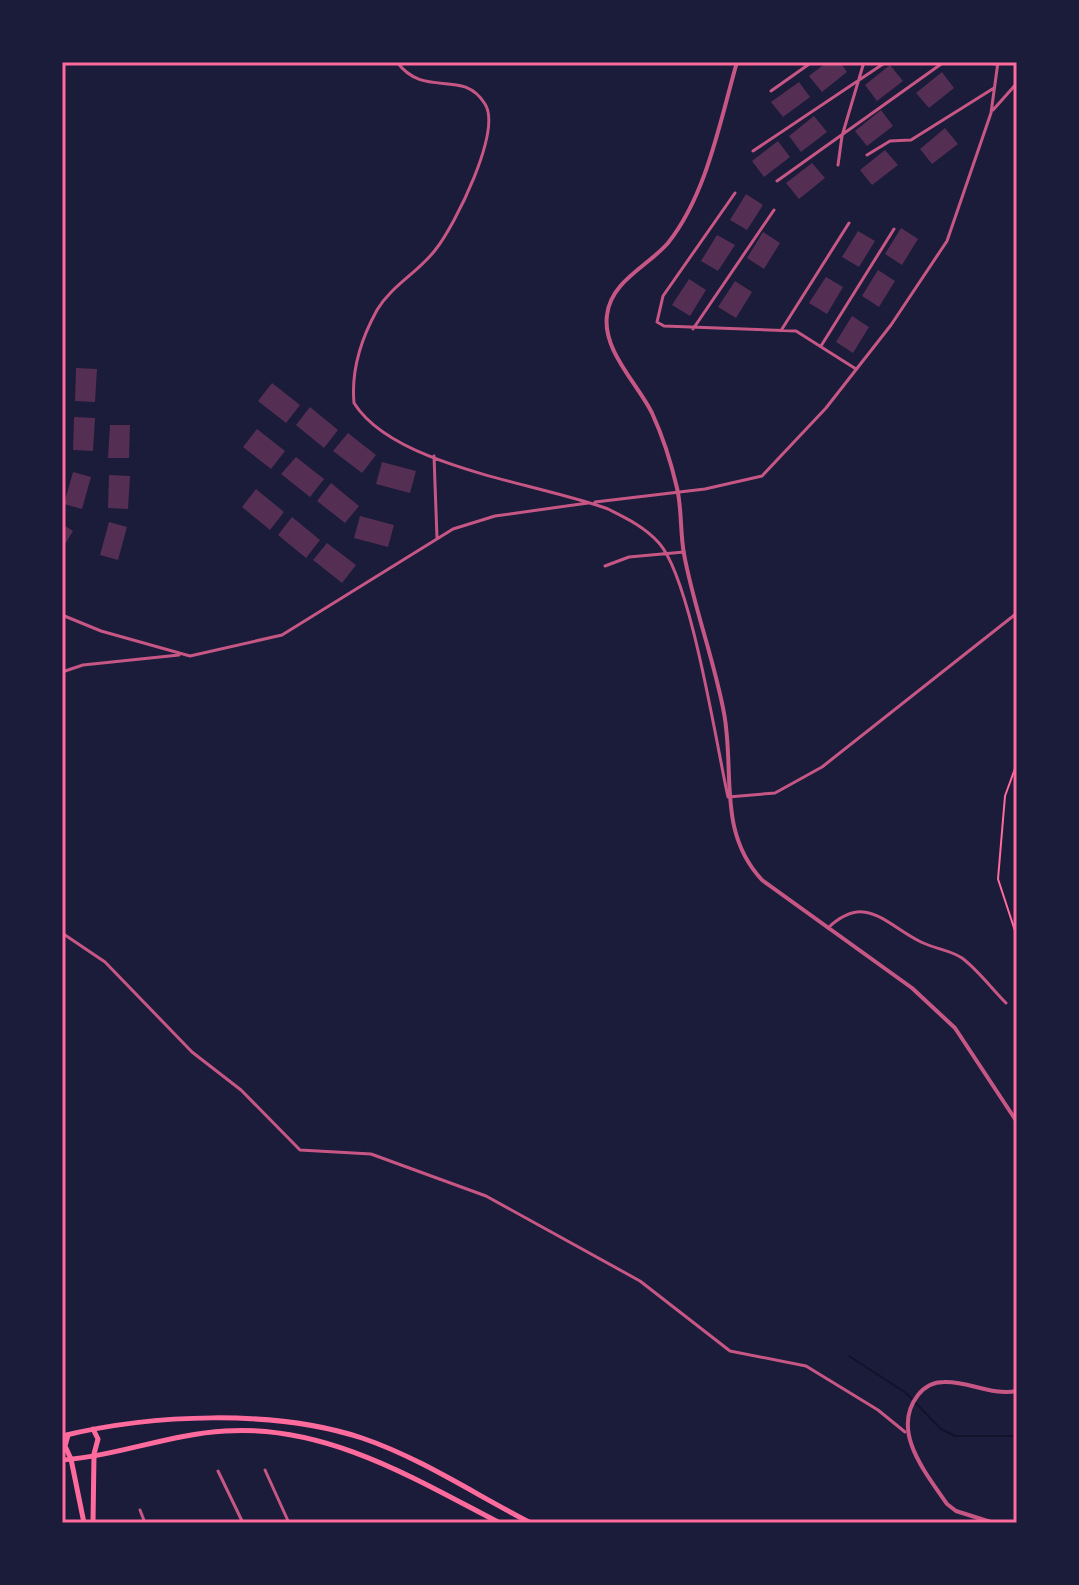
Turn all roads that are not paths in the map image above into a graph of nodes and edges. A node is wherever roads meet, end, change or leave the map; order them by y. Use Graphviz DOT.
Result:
graph roads {
  1 [pos="397,62"];
  2 [pos="737,62"];
  3 [pos="812,62"];
  4 [pos="864,62"];
  5 [pos="886,62"];
  6 [pos="944,62"];
  7 [pos="979,62"];
  8 [pos="997,63"];
  9 [pos="856,82"];
  10 [pos="1017,83"];
  11 [pos="994,88"];
  12 [pos="771,91"];
  13 [pos="991,113"];
  14 [pos="842,136"];
  15 [pos="753,151"];
  16 [pos="867,155"];
  17 [pos="838,165"];
  18 [pos="777,181"];
  19 [pos="735,193"];
  20 [pos="774,210"];
  21 [pos="849,223"];
  22 [pos="894,229"];
  23 [pos="693,329"];
  24 [pos="782,329"];
  25 [pos="821,346"];
  26 [pos="856,369"];
  27 [pos="434,456"];
  28 [pos="678,491"];
  29 [pos="591,503"];
  30 [pos="437,538"];
  31 [pos="684,552"];
  32 [pos="667,555"];
  33 [pos="605,566"];
  34 [pos="1017,613"];
  35 [pos="62,615"];
  36 [pos="183,654"];
  37 [pos="62,672"];
  38 [pos="728,797"];
  39 [pos="828,928"];
  40 [pos="62,933"];
  41 [pos="1006,1003"];
  42 [pos="1017,1122"];
  43 [pos="1017,1391"];
  44 [pos="93,1429"];
  45 [pos="905,1432"];
  46 [pos="65,1435"];
  47 [pos="94,1455"];
  48 [pos="71,1459"];
  49 [pos="62,1460"];
  50 [pos="265,1470"];
  51 [pos="218,1471"];
  52 [pos="140,1510"];
  53 [pos="84,1523"];
  54 [pos="93,1523"];
  55 [pos="145,1523"];
  56 [pos="243,1523"];
  57 [pos="289,1523"];
  58 [pos="500,1523"];
  59 [pos="531,1523"];
  60 [pos="994,1523"];
  1 -- 27 [label="street"];
  2 -- 28 [label="street"];
  3 -- 12 [label="street"];
  4 -- 9 [label="street"];
  5 -- 9 [label="street"];
  6 -- 14 [label="street"];
  7 -- 8 [label="street"];
  8 -- 11 [label="street"];
  9 -- 14 [label="street"];
  9 -- 15 [label="street"];
  10 -- 13 [label="street"];
  11 -- 13 [label="street"];
  11 -- 16 [label="street"];
  13 -- 26 [label="street"];
  14 -- 17 [label="street"];
  14 -- 18 [label="street"];
  19 -- 23 [label="street"];
  20 -- 23 [label="street"];
  21 -- 24 [label="street"];
  22 -- 25 [label="street"];
  23 -- 24 [label="street"];
  24 -- 25 [label="street"];
  25 -- 26 [label="street"];
  26 -- 28 [label="street"];
  27 -- 29 [label="street"];
  27 -- 30 [label="street"];
  28 -- 29 [label="street"];
  28 -- 31 [label="street"];
  29 -- 30 [label="street"];
  29 -- 32 [label="street"];
  30 -- 36 [label="street"];
  31 -- 32 [label="street"];
  31 -- 38 [label="street"];
  32 -- 33 [label="street"];
  32 -- 38 [label="street"];
  34 -- 38 [label="street"];
  35 -- 36 [label="street"];
  36 -- 37 [label="street"];
  38 -- 39 [label="street"];
  39 -- 41 [label="street"];
  39 -- 42 [label="street"];
  40 -- 45 [label="street"];
  43 -- 45 [label="street"];
  44 -- 46 [label="main road"];
  44 -- 47 [label="main road"];
  44 -- 59 [label="main road"];
  45 -- 60 [label="street"];
  46 -- 48 [label="main road"];
  47 -- 48 [label="main road"];
  47 -- 54 [label="main road"];
  47 -- 58 [label="main road"];
  48 -- 49 [label="main road"];
  48 -- 53 [label="main road"];
  50 -- 57 [label="street"];
  51 -- 56 [label="street"];
  52 -- 55 [label="street"];
}
